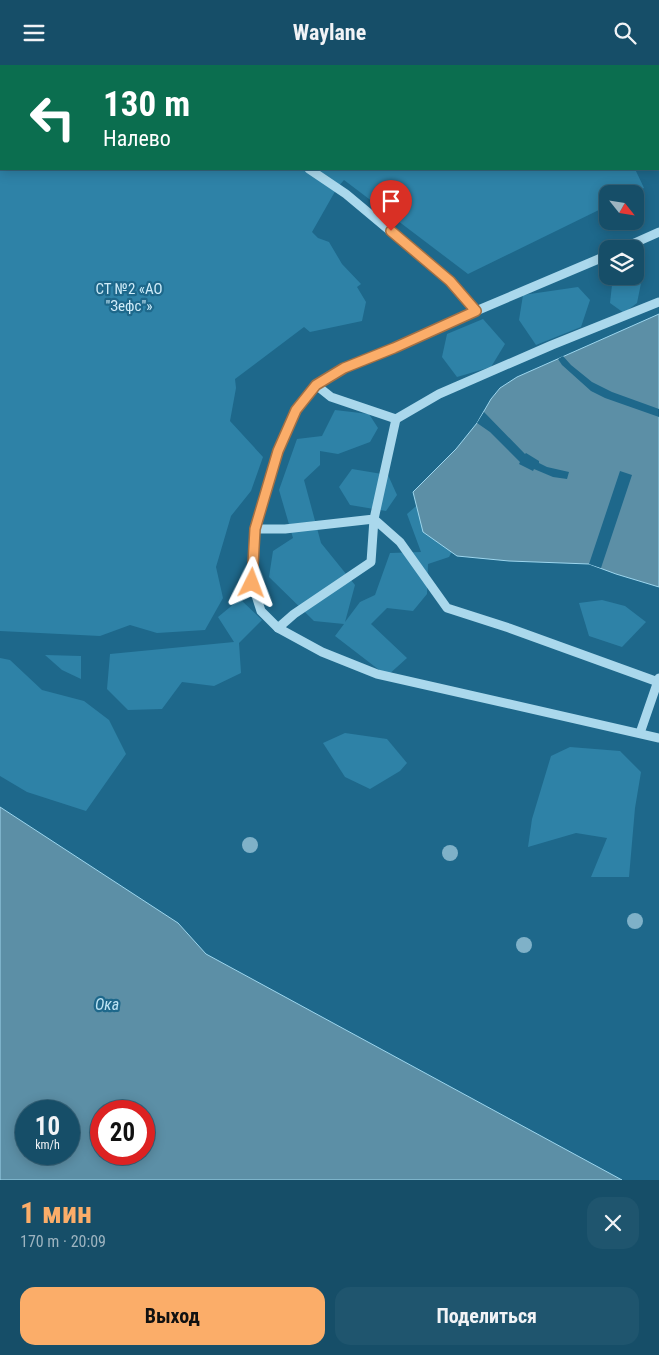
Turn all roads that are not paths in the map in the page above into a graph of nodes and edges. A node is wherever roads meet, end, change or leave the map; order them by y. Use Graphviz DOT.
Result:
graph roads {
  1 [pos="310,170"];
  2 [pos="659,232"];
  3 [pos="641,240"];
  4 [pos="599,259"];
  5 [pos="659,302"];
  6 [pos="476,311"];
  7 [pos="316,385"];
  8 [pos="396,419"];
  9 [pos="374,519"];
  10 [pos="255,529"];
  11 [pos="278,627"];
  12 [pos="658,680"];
  13 [pos="640,733"];
  14 [pos="659,738"];
  1 -- 6 [label="lane"];
  2 -- 3 [label="lane"];
  4 -- 6 [label="lane"];
  5 -- 8 [label="lane"];
  6 -- 7 [label="lane"];
  7 -- 8 [label="lane"];
  7 -- 10 [label="lane"];
  8 -- 9 [label="lane"];
  9 -- 10 [label="lane"];
  9 -- 11 [label="lane"];
  9 -- 12 [label="lane"];
  10 -- 11 [label="lane"];
  11 -- 13 [label="lane"];
  12 -- 13 [label="lane"];
  13 -- 14 [label="lane"];
}
